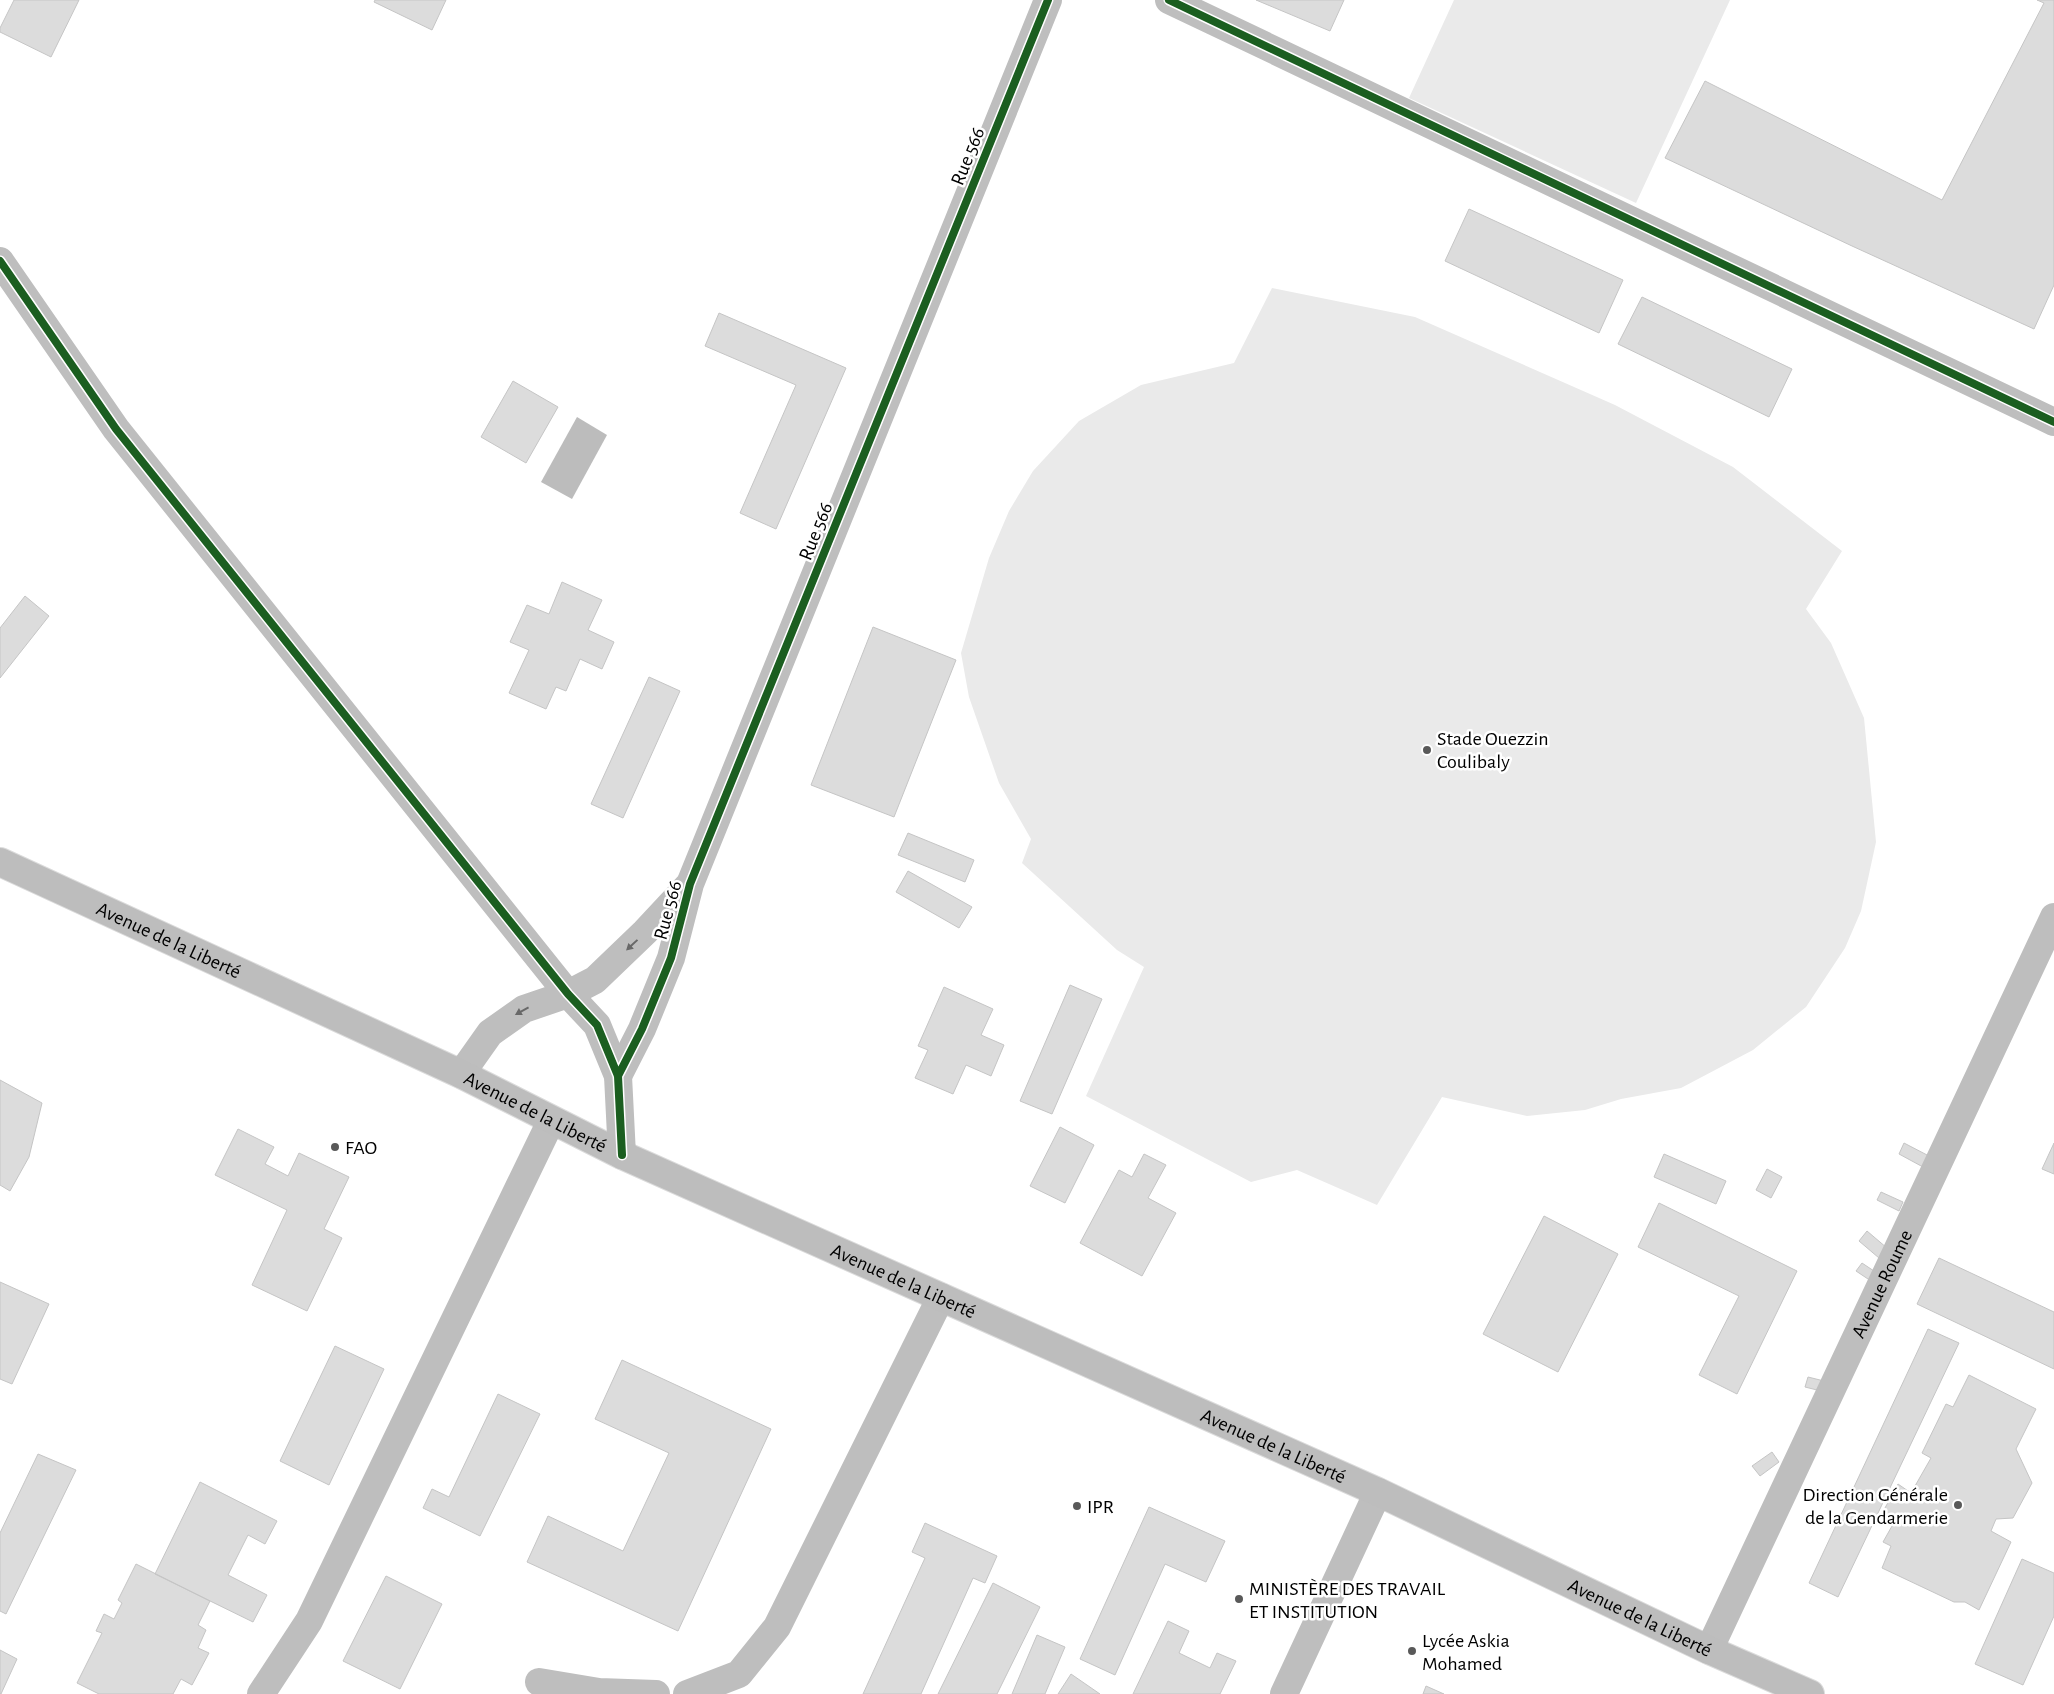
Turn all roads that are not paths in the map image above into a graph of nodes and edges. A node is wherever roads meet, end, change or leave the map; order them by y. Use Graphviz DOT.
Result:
graph roads {
  1 [pos="1048,0"];
  2 [pos="1169,0"];
  3 [pos="0,261"];
  4 [pos="2054,422"];
  5 [pos="0,862"];
  6 [pos="690,884"];
  7 [pos="2054,917"];
  8 [pos="568,994"];
  9 [pos="460,1074"];
  10 [pos="618,1076"];
  11 [pos="551,1121"];
  12 [pos="622,1155"];
  13 [pos="941,1297"];
  14 [pos="1378,1492"];
  15 [pos="1709,1650"];
  16 [pos="538,1682"];
  17 [pos="261,1694"];
  18 [pos="656,1694"];
  19 [pos="687,1694"];
  20 [pos="1284,1694"];
  21 [pos="1810,1694"];
  1 -- 6 [label="street, Rue 566"];
  2 -- 4 [label="street"];
  3 -- 8 [label="street"];
  5 -- 9 [label="main road, Avenue de la Liberté"];
  6 -- 8 [label="street, one-way"];
  6 -- 10 [label="street, Rue 566"];
  7 -- 15 [label="street, Avenue Roume"];
  8 -- 9 [label="street, one-way"];
  8 -- 10 [label="street"];
  9 -- 11 [label="main road, Avenue de la Liberté"];
  10 -- 12 [label="street"];
  11 -- 12 [label="main road, Avenue de la Liberté"];
  11 -- 17 [label="street"];
  12 -- 13 [label="main road, Avenue de la Liberté"];
  13 -- 14 [label="main road, Avenue de la Liberté"];
  13 -- 19 [label="street"];
  14 -- 15 [label="main road, Avenue de la Liberté"];
  14 -- 20 [label="street"];
  15 -- 21 [label="main road, Avenue de la Liberté"];
  16 -- 18 [label="street"];
}
